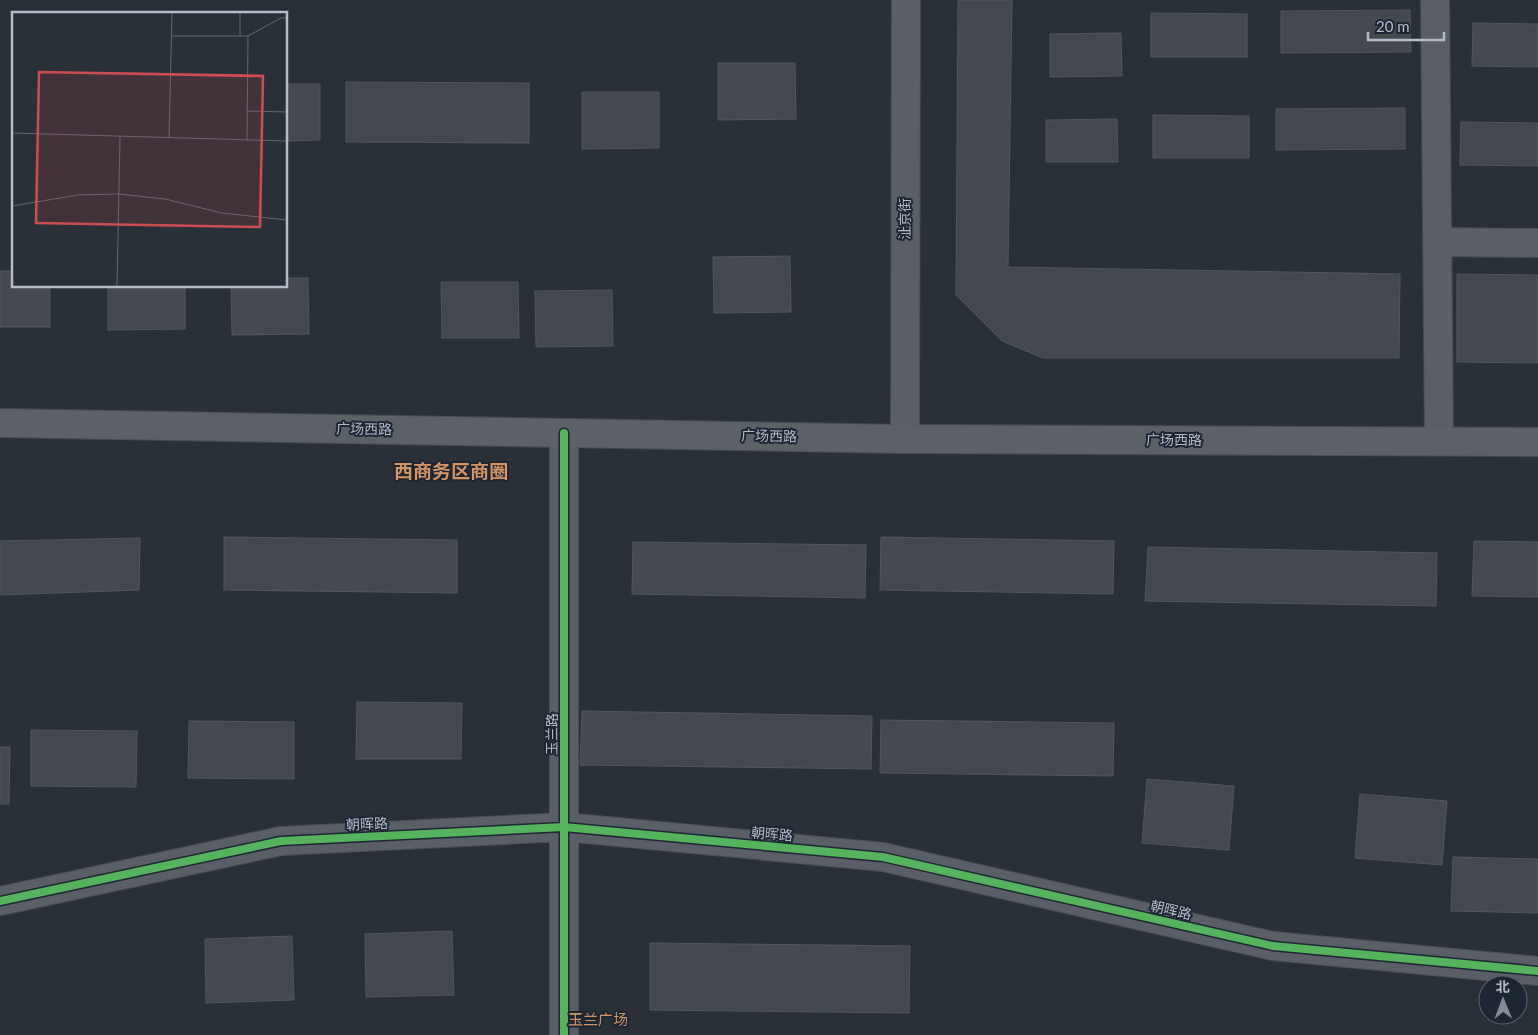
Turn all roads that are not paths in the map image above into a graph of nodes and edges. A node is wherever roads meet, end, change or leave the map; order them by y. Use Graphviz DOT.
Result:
graph roads {
  1 [pos="906,0"];
  2 [pos="1435,0"];
  3 [pos="1437,242"];
  4 [pos="1538,243"];
  5 [pos="0,423"];
  6 [pos="564,432"];
  7 [pos="905,439"];
  8 [pos="1439,441"];
  9 [pos="1538,442"];
  10 [pos="564,827"];
  11 [pos="0,901"];
  12 [pos="1538,971"];
  13 [pos="564,1035"];
  1 -- 7 [label="street, 沚京街"];
  2 -- 3 [label="street"];
  3 -- 4 [label="street"];
  3 -- 8 [label="street"];
  5 -- 6 [label="main road, 广场西路"];
  6 -- 7 [label="main road, 广场西路"];
  6 -- 10 [label="street, 玉兰路"];
  7 -- 8 [label="main road, 广场西路"];
  8 -- 9 [label="main road, 广场西路"];
  10 -- 11 [label="street, 朝晖路"];
  10 -- 12 [label="street, 朝晖路"];
  10 -- 13 [label="street, 玉兰路"];
}
